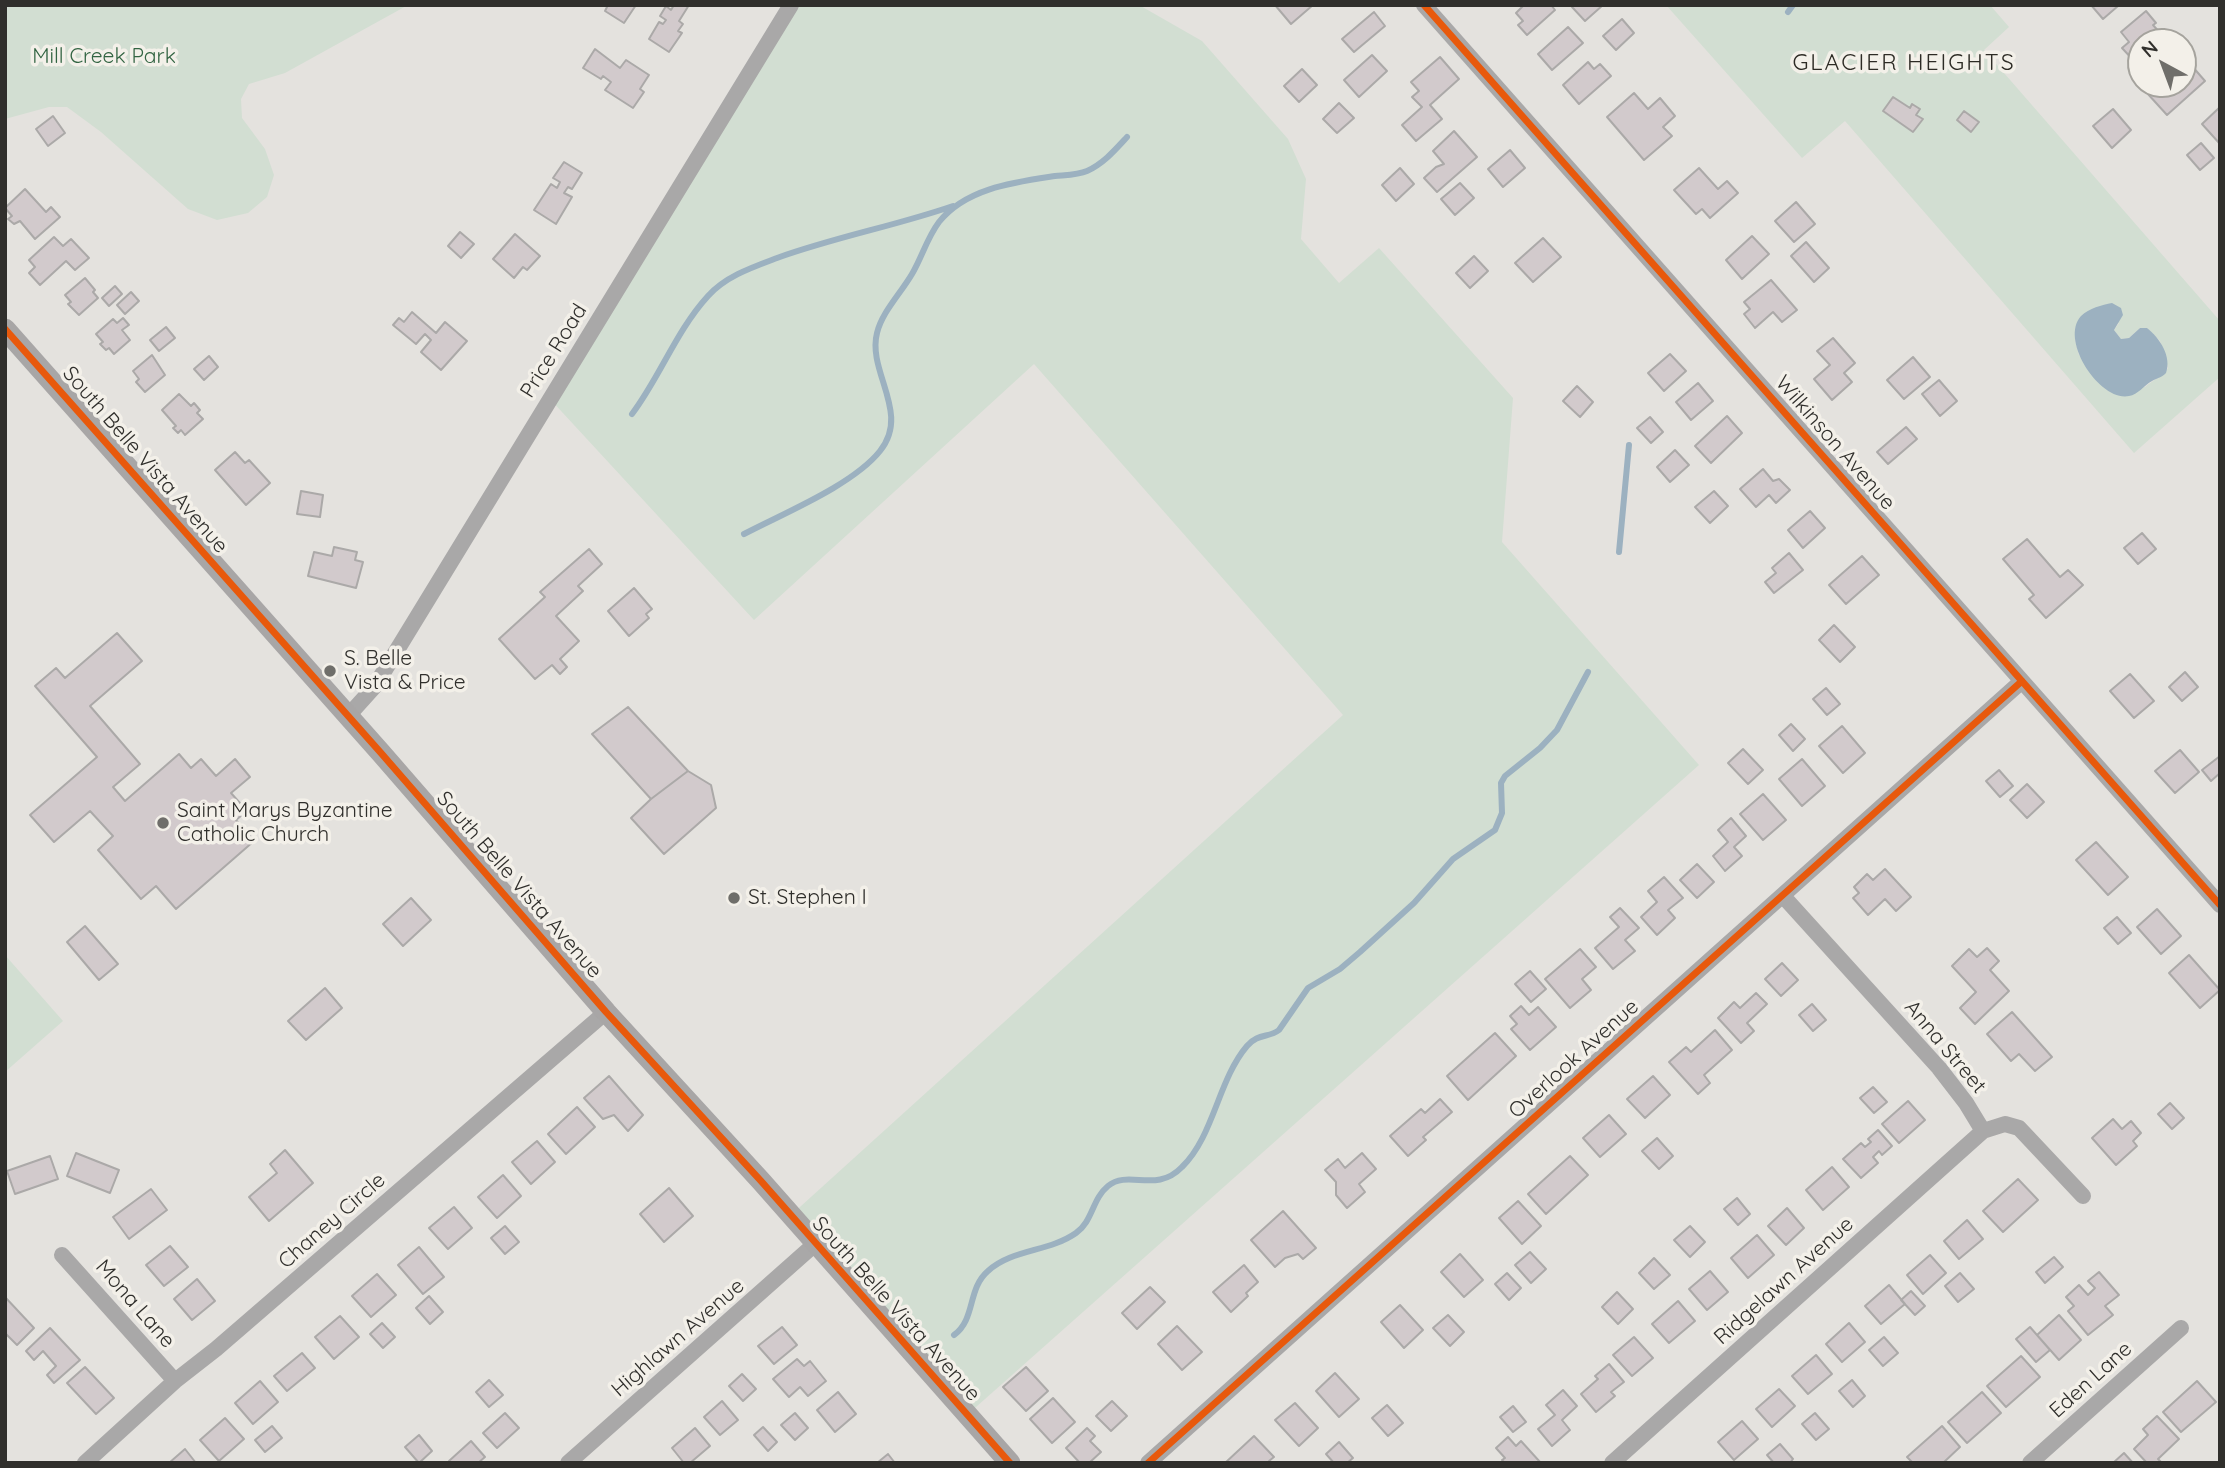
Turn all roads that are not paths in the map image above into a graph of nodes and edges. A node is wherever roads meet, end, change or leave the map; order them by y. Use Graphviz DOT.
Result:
graph roads {
  1 [pos="791,5"];
  2 [pos="1424,5"];
  3 [pos="5,328"];
  4 [pos="2022,681"];
  5 [pos="348,716"];
  6 [pos="1783,896"];
  7 [pos="2220,905"];
  8 [pos="606,1012"];
  9 [pos="1983,1131"];
  10 [pos="2083,1196"];
  11 [pos="815,1244"];
  12 [pos="62,1255"];
  13 [pos="2181,1328"];
  14 [pos="175,1381"];
  15 [pos="85,1463"];
  16 [pos="568,1463"];
  17 [pos="1010,1463"];
  18 [pos="1148,1463"];
  19 [pos="1612,1463"];
  20 [pos="2030,1463"];
  1 -- 5 [label="street, Price Road"];
  2 -- 4 [label="street, Wilkinson Avenue"];
  3 -- 5 [label="street, South Belle Vista Avenue"];
  4 -- 6 [label="street, Overlook Avenue"];
  4 -- 7 [label="street, Wilkinson Avenue"];
  5 -- 8 [label="street, South Belle Vista Avenue"];
  6 -- 9 [label="street, Anna Street"];
  6 -- 18 [label="street, Overlook Avenue"];
  8 -- 11 [label="street, South Belle Vista Avenue"];
  8 -- 14 [label="street, Chaney Circle"];
  9 -- 10 [label="street"];
  9 -- 19 [label="street, Ridgelawn Avenue"];
  11 -- 16 [label="street, Highlawn Avenue"];
  11 -- 17 [label="street, South Belle Vista Avenue"];
  12 -- 14 [label="street, Mona Lane"];
  13 -- 20 [label="street, Eden Lane"];
  14 -- 15 [label="street, Chaney Circle"];
}
